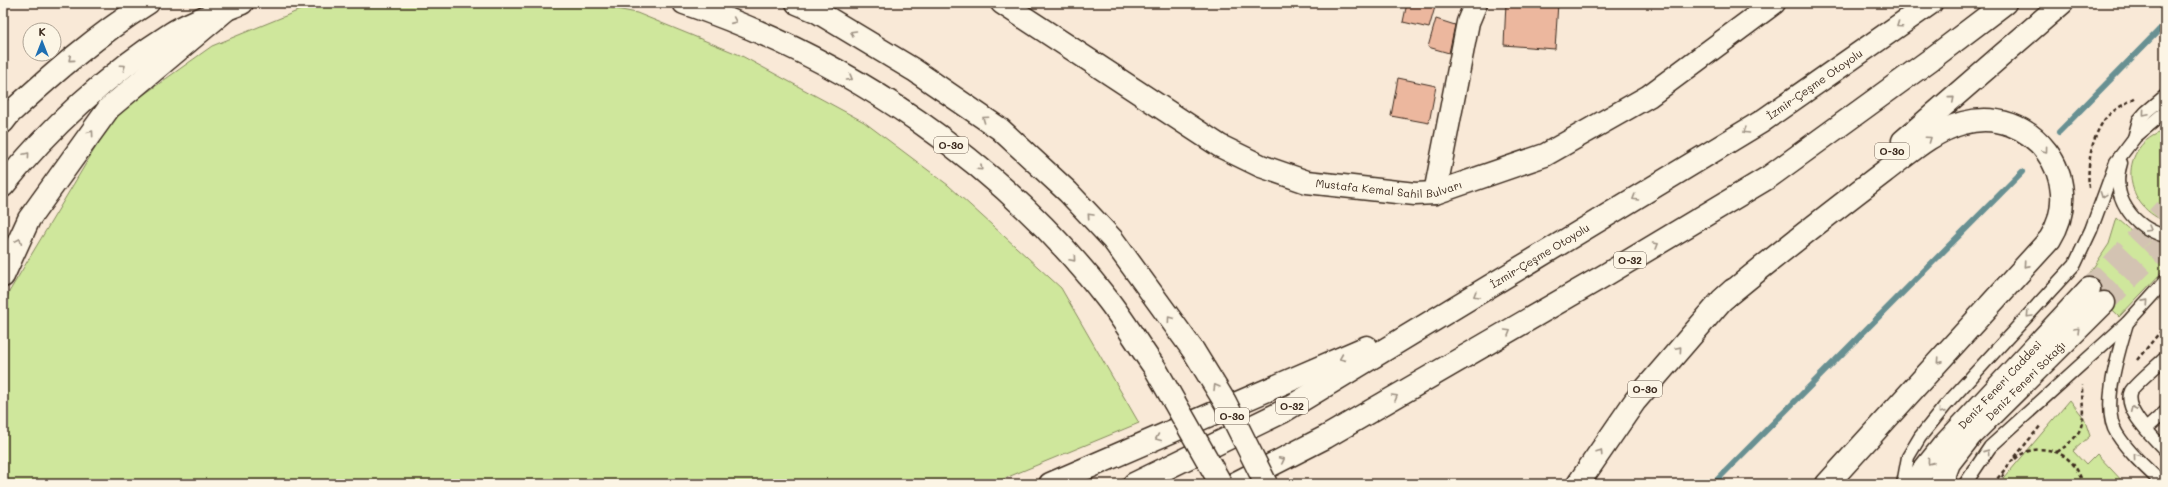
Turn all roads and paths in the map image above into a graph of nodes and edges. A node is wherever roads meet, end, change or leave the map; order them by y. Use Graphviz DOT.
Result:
graph roads {
  1 [pos="148,3"];
  2 [pos="684,3"];
  3 [pos="798,3"];
  4 [pos="1002,3"];
  5 [pos="1476,3"];
  6 [pos="1774,3"];
  7 [pos="1931,3"];
  8 [pos="2005,3"];
  9 [pos="2062,3"];
  10 [pos="234,6"];
  11 [pos="2165,96"];
  12 [pos="2165,112"];
  13 [pos="3,122"];
  14 [pos="2165,122"];
  15 [pos="2135,137"];
  16 [pos="3,186"];
  17 [pos="1435,193"];
  18 [pos="2165,236"];
  19 [pos="3,276"];
  20 [pos="2165,281"];
  21 [pos="2097,296"];
  22 [pos="1722,300"];
  23 [pos="1442,315"];
  24 [pos="2127,323"];
  25 [pos="2165,326"];
  26 [pos="2165,358"];
  27 [pos="2113,372"];
  28 [pos="2082,378"];
  29 [pos="2165,412"];
  30 [pos="2041,424"];
  31 [pos="2146,429"];
  32 [pos="2165,450"];
  33 [pos="2057,452"];
  34 [pos="2006,467"];
  35 [pos="1050,484"];
  36 [pos="1134,484"];
  37 [pos="1221,484"];
  38 [pos="1234,484"];
  39 [pos="1266,484"];
  40 [pos="1578,484"];
  41 [pos="1827,484"];
  42 [pos="1904,484"];
  43 [pos="1917,484"];
  44 [pos="1941,484"];
  45 [pos="1965,484"];
  46 [pos="1993,484"];
  47 [pos="2000,484"];
  48 [pos="2083,484"];
  49 [pos="2164,484"];
  1 -- 13 [label="main road, one-way"];
  2 -- 37 [label="main road, O-30, one-way, bridge"];
  39 -- 3 [label="main road, O-30, one-way, bridge"];
  4 -- 17 [label="main road, Mustafa Kemal Sahil Bulvarı"];
  5 -- 17 [label="main road"];
  6 -- 17 [label="main road, Mustafa Kemal Sahil Bulvarı"];
  7 -- 23 [label="main road, İzmir-Çeşme Otoyolu / O-32, one-way"];
  38 -- 8 [label="main road, O-32, one-way"];
  22 -- 9 [label="main road, O-30, one-way"];
  16 -- 10 [label="main road, one-way"];
  19 -- 10 [label="main road, one-way"];
  11 -- 15 [label="lane, one-way"];
  12 -- 15 [label="lane"];
  14 -- 15 [label="lane"];
  15 -- 18 [label="lane, one-way"];
  15 -- 42 [label="lane, one-way"];
  24 -- 20 [label="lane, one-way"];
  21 -- 43 [label="main road, Deniz Feneri Caddesi, one-way"];
  44 -- 21 [label="main road, Deniz Feneri Sokağı, one-way"];
  40 -- 22 [label="main road, O-30, one-way"];
  22 -- 41 [label="main road, one-way"];
  23 -- 35 [label="main road, one-way"];
  23 -- 36 [label="main road, İzmir-Çeşme Otoyolu / O-32"];
  24 -- 27 [label="lane"];
  45 -- 24 [label="lane, one-way"];
  25 -- 27 [label="path"];
  31 -- 26 [label="lane, one-way"];
  49 -- 27 [label="lane, one-way"];
  28 -- 33 [label="path"];
  29 -- 31 [label="lane"];
  30 -- 34 [label="path"];
  31 -- 32 [label="lane"];
  33 -- 34 [label="path"];
  33 -- 48 [label="path"];
  34 -- 46 [label="path"];
  34 -- 47 [label="path"];
}
